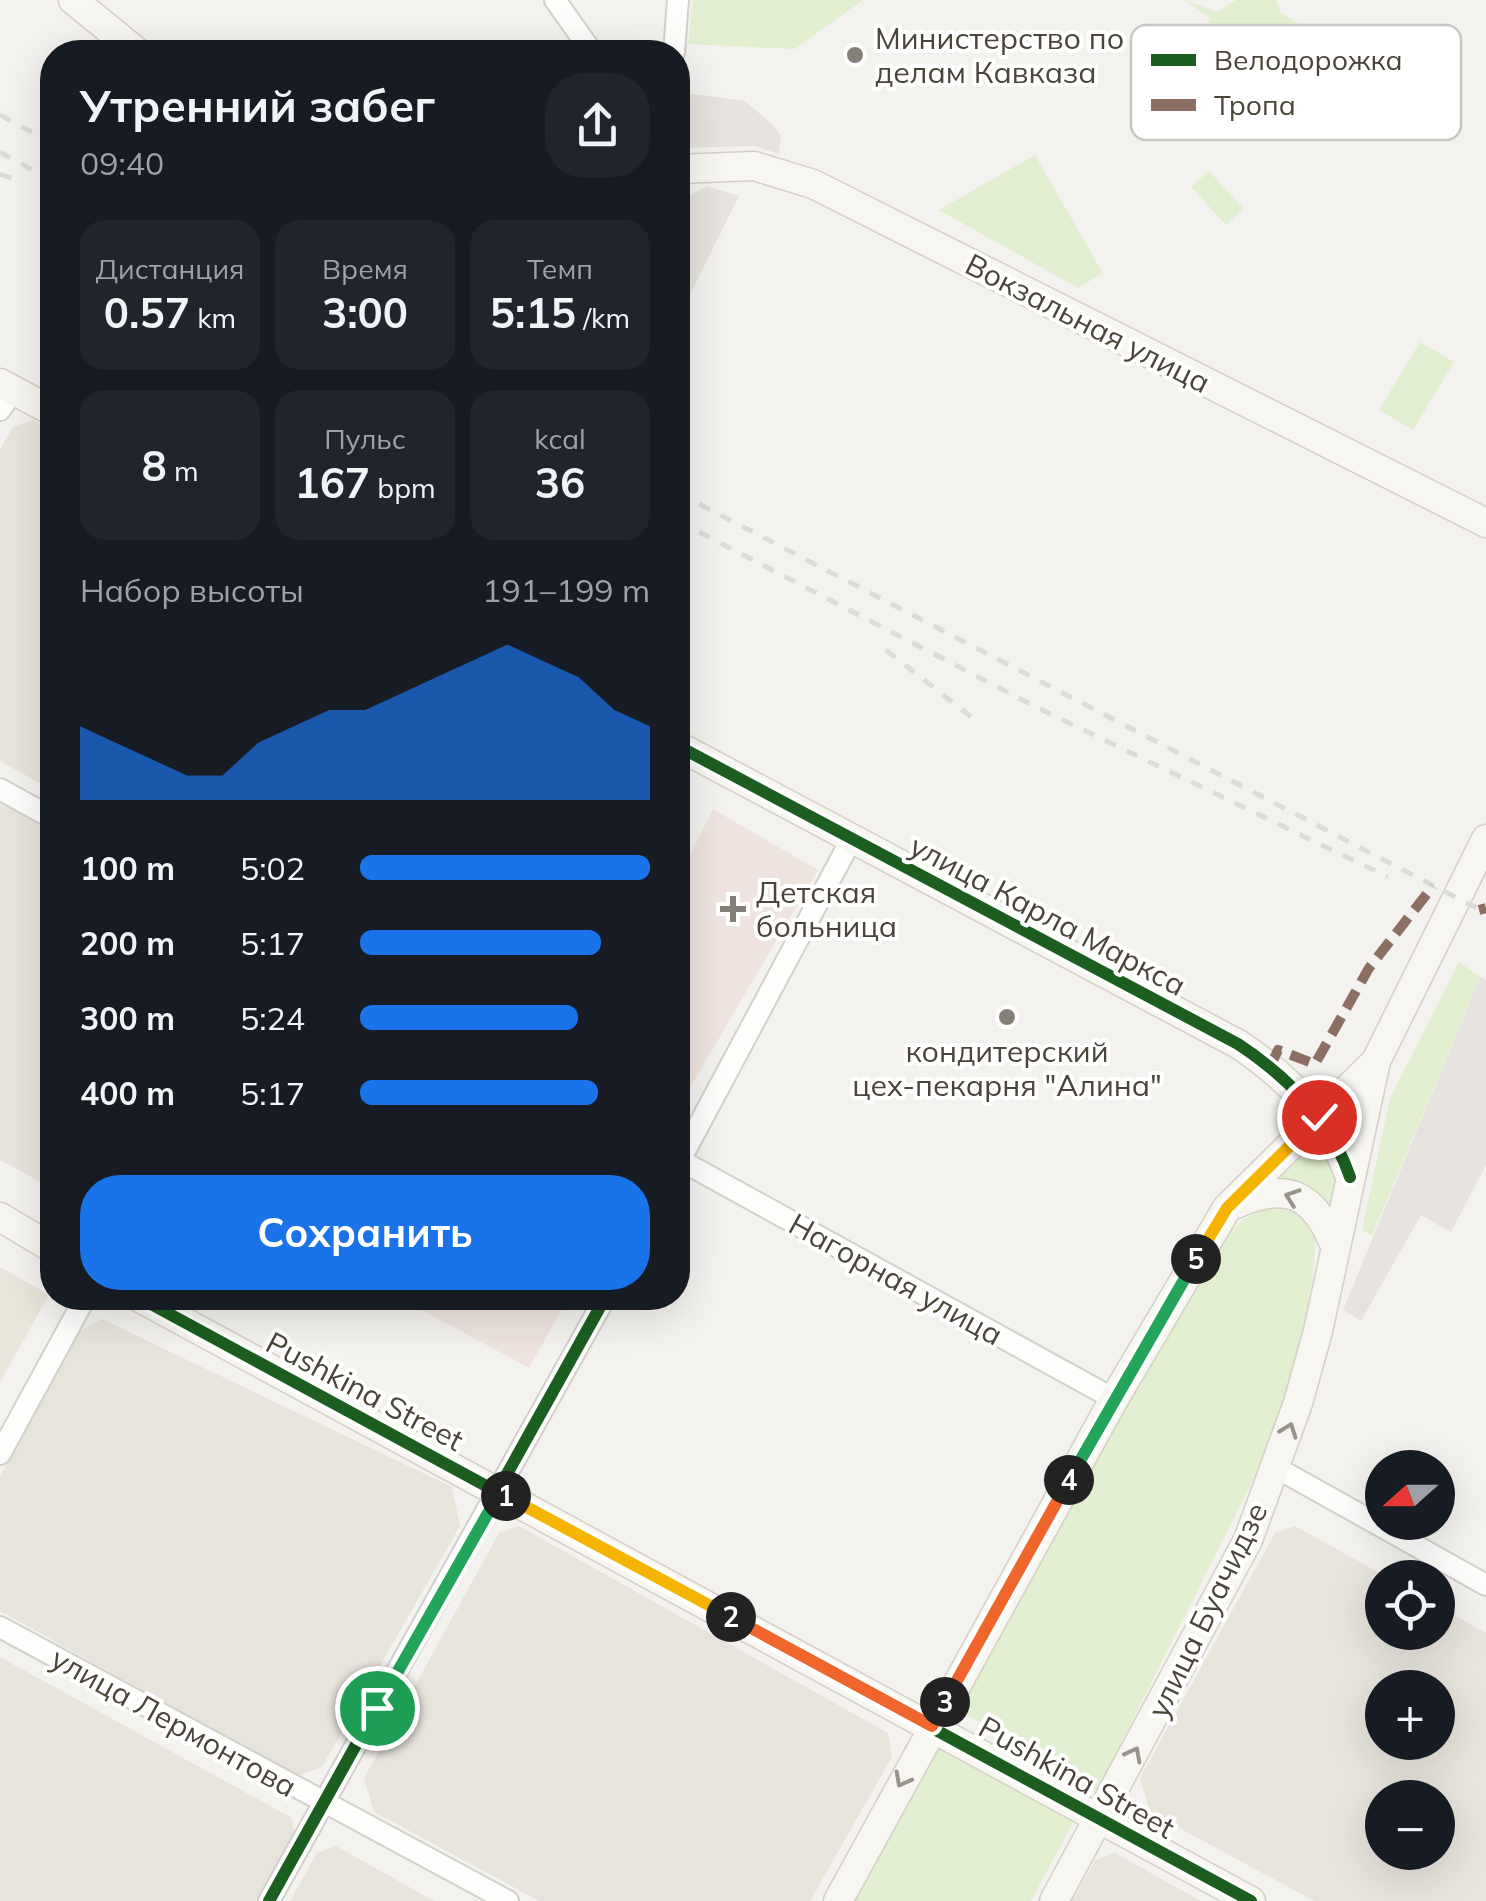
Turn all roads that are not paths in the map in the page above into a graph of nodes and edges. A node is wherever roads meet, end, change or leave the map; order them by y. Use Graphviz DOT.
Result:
graph roads {
  1 [pos="73,0"];
  2 [pos="555,0"];
  3 [pos="678,0"];
  4 [pos="122,40"];
  5 [pos="583,40"];
  6 [pos="675,40"];
  7 [pos="690,169"];
  8 [pos="4,395"];
  9 [pos="40,407"];
  10 [pos="1486,523"];
  11 [pos="690,753"];
  12 [pos="0,789"];
  13 [pos="40,811"];
  14 [pos="1486,839"];
  15 [pos="851,840"];
  16 [pos="1376,1061"];
  17 [pos="1319,1117"];
  18 [pos="690,1139"];
  19 [pos="690,1168"];
  20 [pos="1350,1177"];
  21 [pos="1227,1208"];
  22 [pos="0,1217"];
  23 [pos="40,1241"];
  24 [pos="1335,1246"];
  25 [pos="78,1310"];
  26 [pos="162,1310"];
  27 [pos="599,1310"];
  28 [pos="1114,1399"];
  29 [pos="0,1454"];
  30 [pos="1275,1467"];
  31 [pos="500,1492"];
  32 [pos="1486,1585"];
  33 [pos="0,1627"];
  34 [pos="932,1726"];
  35 [pos="323,1803"];
  36 [pos="1100,1818"];
  37 [pos="269,1901"];
  38 [pos="508,1901"];
  39 [pos="838,1901"];
  40 [pos="1054,1901"];
  41 [pos="1251,1901"];
  1 -- 4 [label="main road"];
  2 -- 5 [label="street"];
  3 -- 6 [label="street"];
  7 -- 10 [label="main road, Вокзальная улица"];
  8 -- 9 [label="main road"];
  11 -- 15 [label="main road, улица Карла Маркса"];
  12 -- 13 [label="street"];
  14 -- 16 [label="main road, улица Буачидзе"];
  15 -- 17 [label="main road, улица Карла Маркса"];
  15 -- 18 [label="street"];
  16 -- 17 [label="main road, улица Буачидзе"];
  16 -- 20 [label="main road, улица Буачидзе"];
  17 -- 20 [label="main road, улица Карла Маркса"];
  17 -- 21 [label="main road, улица Буачидзе"];
  19 -- 28 [label="street, Нагорная улица"];
  20 -- 24 [label="main road, улица Буачидзе"];
  24 -- 21 [label="main road, one-way"];
  21 -- 28 [label="main road, улица Буачидзе"];
  22 -- 23 [label="main road"];
  30 -- 24 [label="main road, улица Буачидзе, one-way"];
  25 -- 29 [label="street"];
  26 -- 31 [label="main road, Pushkina Street"];
  27 -- 31 [label="street"];
  28 -- 34 [label="main road, улица Буачидзе"];
  30 -- 32 [label="street"];
  36 -- 30 [label="main road, улица Буачидзе, one-way"];
  31 -- 34 [label="main road, Pushkina Street"];
  31 -- 35 [label="street"];
  33 -- 35 [label="street, улица Лермонтова"];
  34 -- 36 [label="main road, Pushkina Street"];
  34 -- 39 [label="main road, улица Буачидзе, one-way"];
  35 -- 37 [label="street"];
  35 -- 38 [label="street, улица Лермонтова"];
  36 -- 40 [label="main road, улица Буачидзе"];
  36 -- 41 [label="main road, Pushkina Street"];
}
